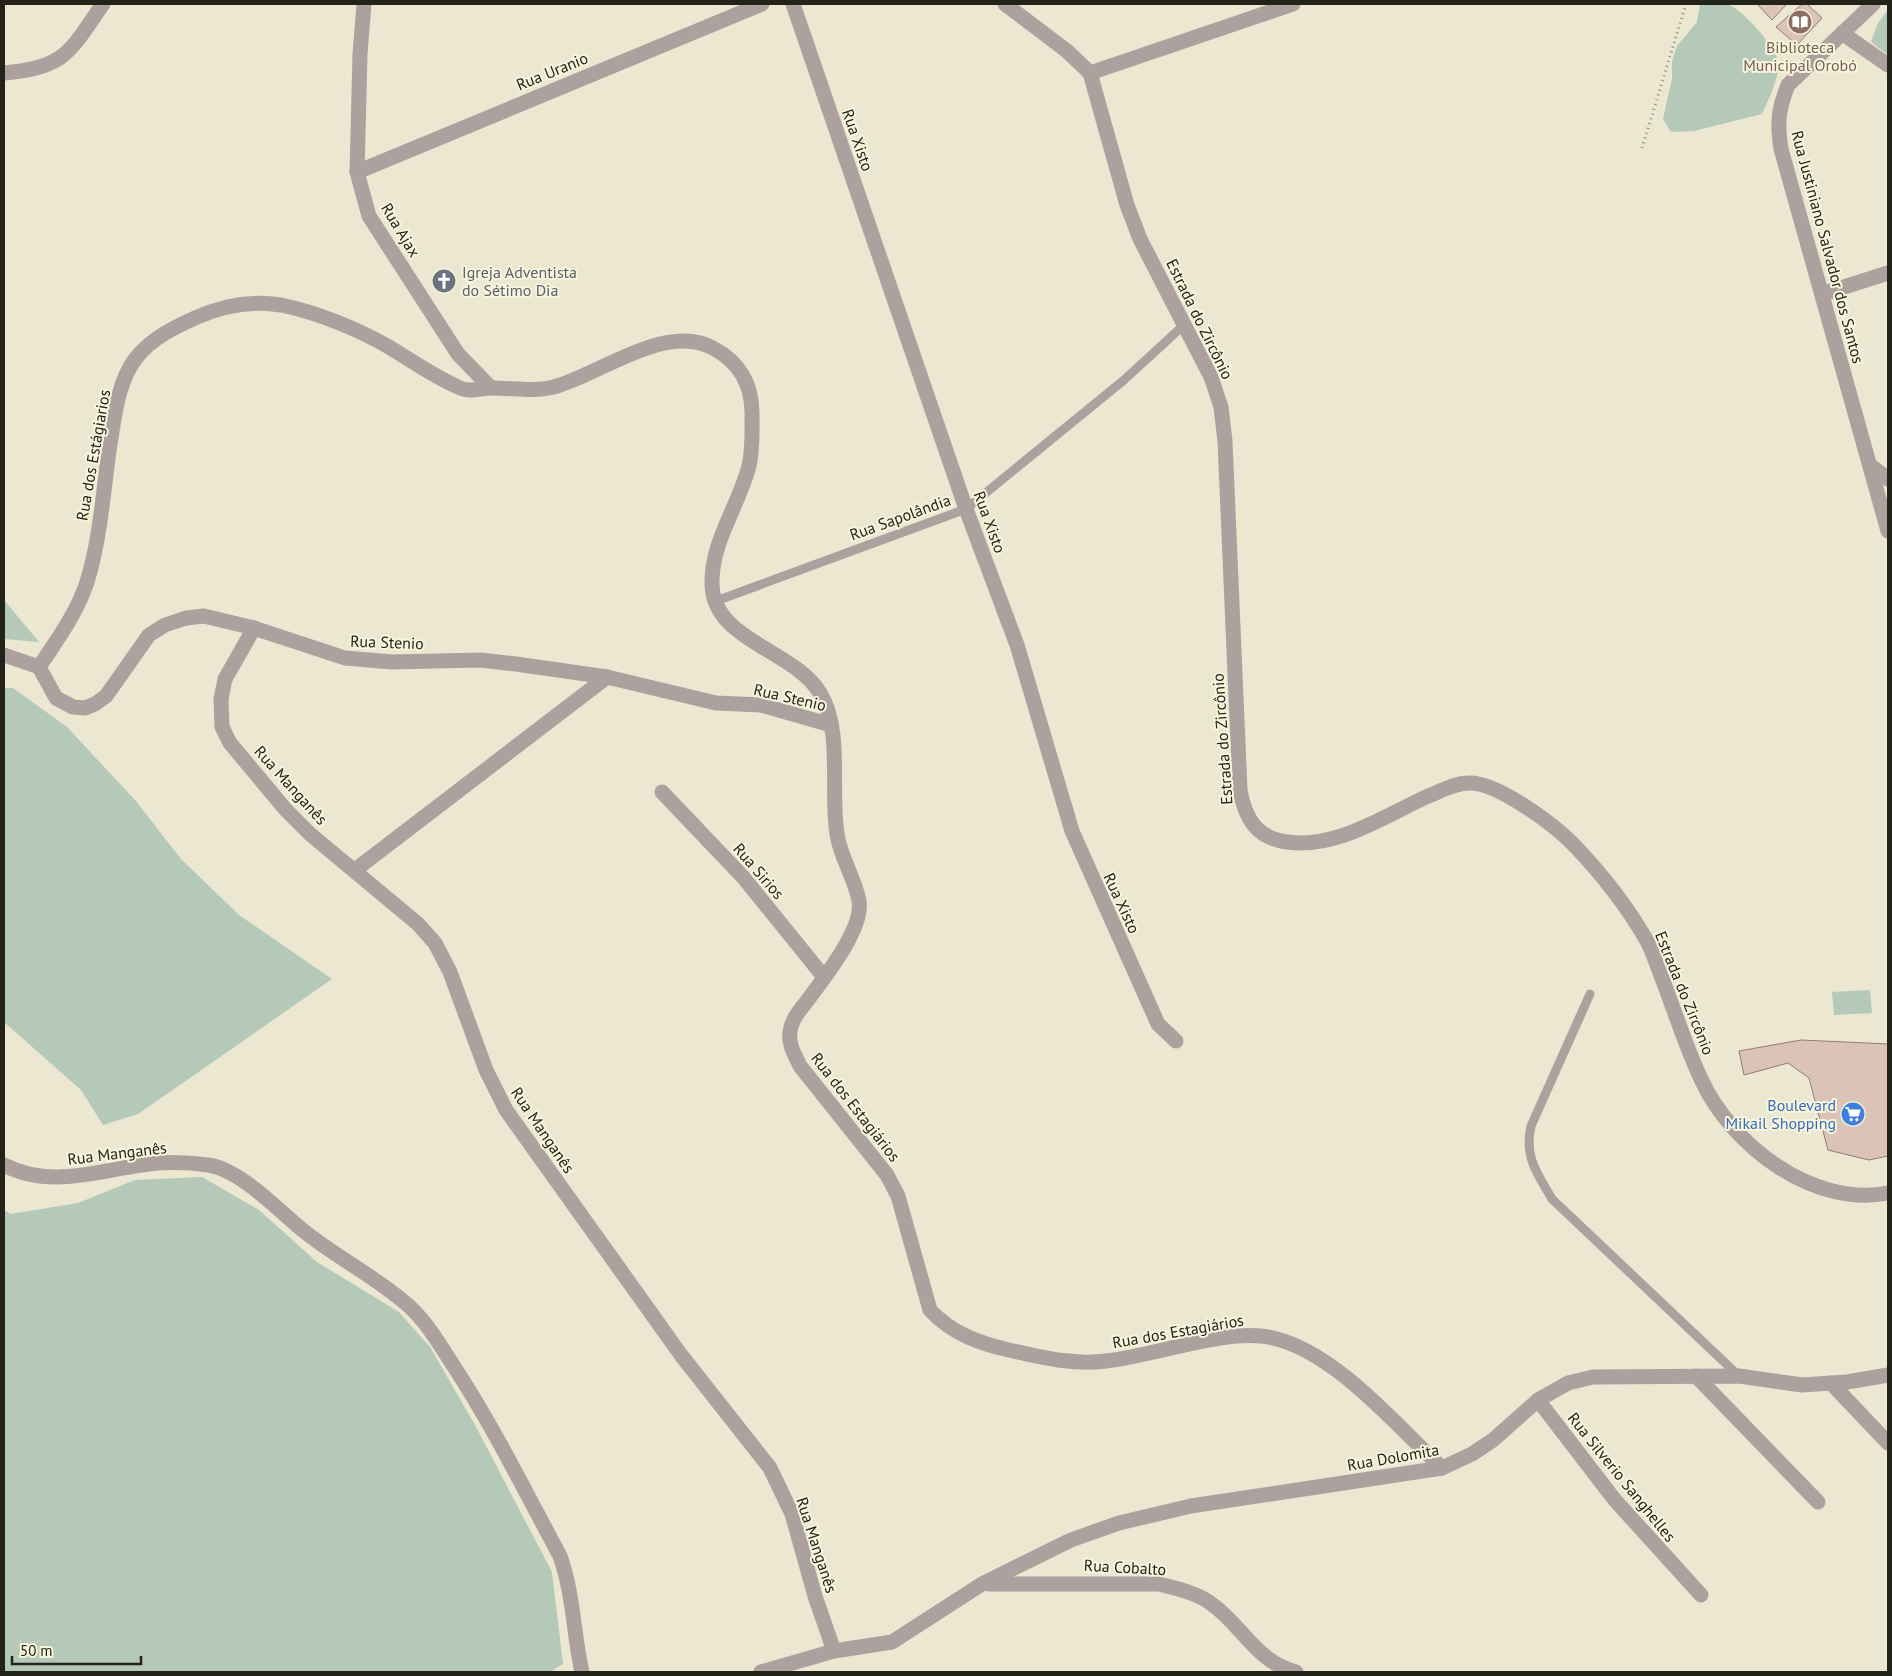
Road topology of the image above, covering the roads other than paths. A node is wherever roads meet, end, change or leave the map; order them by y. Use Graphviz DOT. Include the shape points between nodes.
graph roads {
  1 [pos="103,4"];
  2 [pos="364,4"];
  3 [pos="762,4"];
  4 [pos="793,4"];
  5 [pos="1005,4"];
  6 [pos="1293,4"];
  7 [pos="1873,4"];
  8 [pos="1842,33"];
  9 [pos="1888,65"];
  10 [pos="1090,73"];
  11 [pos="4,74"];
  12 [pos="356,172"];
  13 [pos="1888,273"];
  14 [pos="1822,294"];
  15 [pos="1185,324"];
  16 [pos="491,388"];
  17 [pos="1871,466"];
  18 [pos="1888,480"];
  19 [pos="966,509"];
  20 [pos="1888,531"];
  21 [pos="716,601"];
  22 [pos="254,628"];
  23 [pos="4,655"];
  24 [pos="39,667"];
  25 [pos="607,677"];
  26 [pos="831,725"];
  27 [pos="662,792"];
  28 [pos="355,870"];
  29 [pos="824,978"];
  30 [pos="1590,994"];
  31 [pos="1176,1040"];
  32 [pos="4,1165"];
  33 [pos="1888,1193"];
  34 [pos="1888,1375"];
  35 [pos="1696,1376"];
  36 [pos="1739,1376"];
  37 [pos="1831,1383"];
  38 [pos="1538,1400"];
  39 [pos="1888,1444"];
  40 [pos="1442,1468"];
  41 [pos="1818,1502"];
  42 [pos="982,1584"];
  43 [pos="1701,1595"];
  44 [pos="834,1651"];
  45 [pos="582,1672"];
  46 [pos="761,1672"];
  47 [pos="1296,1672"];
  1 -- 11 [label="street" via="71,49 52,64"];
  2 -- 12 [label="street, Rua Ajax"];
  3 -- 12 [label="street, Rua Uranio"];
  4 -- 19 [label="street, Rua Xisto"];
  5 -- 10 [label="street" via="1067,51"];
  6 -- 10 [label="street"];
  7 -- 8 [label="street, Rua Justiniano Salvador dos Santos"];
  8 -- 9 [label="street"];
  8 -- 14 [label="street, Rua Justiniano Salvador dos Santos" via="1788,85 1780,102 1777,123 1781,150"];
  10 -- 15 [label="street, Estrada do Zircônio" via="1127,205 1140,239"];
  12 -- 16 [label="street, Rua Ajax" via="369,216 458,354"];
  13 -- 14 [label="street"];
  14 -- 17 [label="street, Rua Justiniano Salvador dos Santos"];
  15 -- 19 [label="lane, Rua Sapolândia" via="1124,380"];
  15 -- 33 [label="street, Estrada do Zircônio" via="1221,407 1226,451 1240,790 1244,811 1256,829 1276,840 1305,845 1338,838 1445,789 1469,783 1496,791 1528,807 1572,843 1620,900 1647,942 1701,1081 1723,1117 1783,1171 1808,1184 1852,1196"];
  16 -- 21 [label="street, Rua dos Estagiários" via="548,389 577,380 653,346 680,340 698,342 714,349 739,368 752,397 750,464 715,555 712,587"];
  16 -- 24 [label="street, Rua dos Estágiarios" via="465,391 347,326 282,305 232,305 172,328 148,345 133,362 123,385 86,585 73,615"];
  17 -- 18 [label="street"];
  17 -- 20 [label="street, Rua Justiniano Salvador dos Santos"];
  19 -- 21 [label="lane, Rua Sapolândia"];
  19 -- 31 [label="street, Rua Xisto" via="1017,645 1080,855 1158,1024"];
  21 -- 26 [label="street, Rua dos Estagiários" via="725,621 810,680 822,696"];
  22 -- 24 [label="street, Rua Stenio" via="204,616 165,625 149,635 106,696 85,708 73,707 56,698"];
  22 -- 25 [label="street, Rua Stenio" via="345,658 392,662 480,660"];
  22 -- 28 [label="street, Rua Manganês" via="225,680 221,698 222,727 230,743 286,810"];
  23 -- 24 [label="street"];
  25 -- 26 [label="street, Rua Stenio" via="716,703 761,705"];
  25 -- 28 [label="street"];
  26 -- 29 [label="street, Rua dos Estagiários" via="837,836 859,901 860,915"];
  27 -- 29 [label="street, Rua Sirios" via="743,877"];
  28 -- 44 [label="street, Rua Manganês" via="418,924 435,943 450,972 486,1070 506,1110 681,1355 770,1468 792,1514"];
  29 -- 40 [label="street, Rua dos Estagiários" via="795,1018 790,1032 791,1047 800,1066 887,1175 898,1196 930,1310 943,1324 996,1348 1067,1363 1106,1361 1231,1336 1253,1334 1274,1338 1302,1347 1345,1376"];
  30 -- 36 [label="lane" via="1531,1126 1528,1140 1532,1164 1552,1199"];
  32 -- 45 [label="street, Rua Manganês" via="17,1172 43,1178 73,1177 160,1163 209,1165 224,1170 242,1180 319,1244 411,1308 431,1331 478,1404 560,1556 574,1607"];
  34 -- 37 [label="street, Rua Dolomita"];
  35 -- 36 [label="street, Rua Dolomita"];
  35 -- 38 [label="street, Rua Dolomita" via="1594,1377 1568,1383"];
  35 -- 41 [label="street"];
  36 -- 37 [label="street, Rua Dolomita" via="1802,1385"];
  37 -- 39 [label="street"];
  38 -- 40 [label="street, Rua Dolomita" via="1493,1440"];
  38 -- 43 [label="street, Rua Silverio Sanghelles" via="1614,1499"];
  40 -- 42 [label="street, Rua Dolomita" via="1191,1506 1119,1523 1071,1540"];
  42 -- 44 [label="street" via="892,1642"];
  42 -- 47 [label="street, Rua Cobalto" via="1159,1584 1186,1591 1213,1605 1265,1658"];
  44 -- 46 [label="street"];
}
